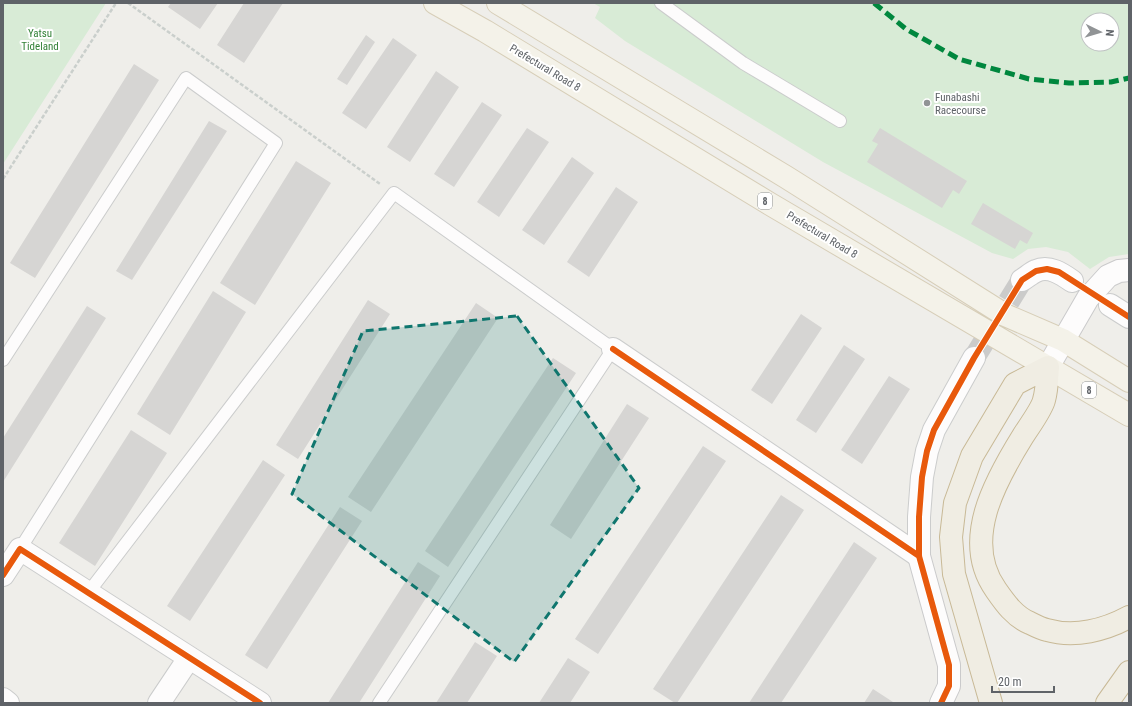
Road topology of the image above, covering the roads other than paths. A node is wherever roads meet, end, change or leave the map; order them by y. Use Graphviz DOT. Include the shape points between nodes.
graph roads {
  1 [pos="435,3"];
  2 [pos="498,3"];
  3 [pos="661,3"];
  4 [pos="840,121"];
  5 [pos="1129,270"];
  6 [pos="1022,280"];
  7 [pos="1072,281"];
  8 [pos="1110,305"];
  9 [pos="1129,317"];
  10 [pos="1063,340"];
  11 [pos="613,349"];
  12 [pos="974,358"];
  13 [pos="3,360"];
  14 [pos="1048,367"];
  15 [pos="1129,381"];
  16 [pos="1129,415"];
  17 [pos="20,549"];
  18 [pos="919,556"];
  19 [pos="3,575"];
  20 [pos="88,593"];
  21 [pos="1129,617"];
  22 [pos="189,658"];
  23 [pos="1129,672"];
  24 [pos="3,699"];
  25 [pos="8,703"];
  26 [pos="159,703"];
  27 [pos="260,703"];
  28 [pos="380,703"];
  29 [pos="941,703"];
  30 [pos="992,703"];
  31 [pos="1107,703"];
  1 -- 14 [label="main road, Prefectural Road 8 / 8"];
  2 -- 10 [label="main road" via="786,177 1005,314"];
  3 -- 4 [label="lane" via="743,63"];
  5 -- 10 [label="street" via="1108,276 1088,298"];
  6 -- 7 [label="street" via="1036,271 1047,269 1059,272"];
  8 -- 9 [label="street"];
  10 -- 14 [label="street"];
  10 -- 15 [label="main road"];
  11 -- 18 [label="street"];
  11 -- 20 [label="lane" via="394,193"];
  11 -- 28 [label="lane"];
  12 -- 18 [label="street" via="934,430 927,451 922,477"];
  13 -- 17 [label="lane" via="186,78 276,143"];
  14 -- 16 [label="main road, Prefectural Road 8 / 8"];
  14 -- 21 [label="highway" via="1044,401 1014,449 990,497 983,520 981,541 984,565 993,586 1007,606 1026,621 1048,630 1092,632 1115,625"];
  14 -- 30 [label="highway" via="1015,384 972,456 955,503 951,537 954,574"];
  17 -- 19 [label="street"];
  17 -- 20 [label="street"];
  18 -- 29 [label="street" via="949,665 949,686"];
  20 -- 22 [label="street"];
  22 -- 26 [label="street"];
  22 -- 27 [label="street"];
  23 -- 31 [label="highway"];
  24 -- 25 [label="street"];
}
